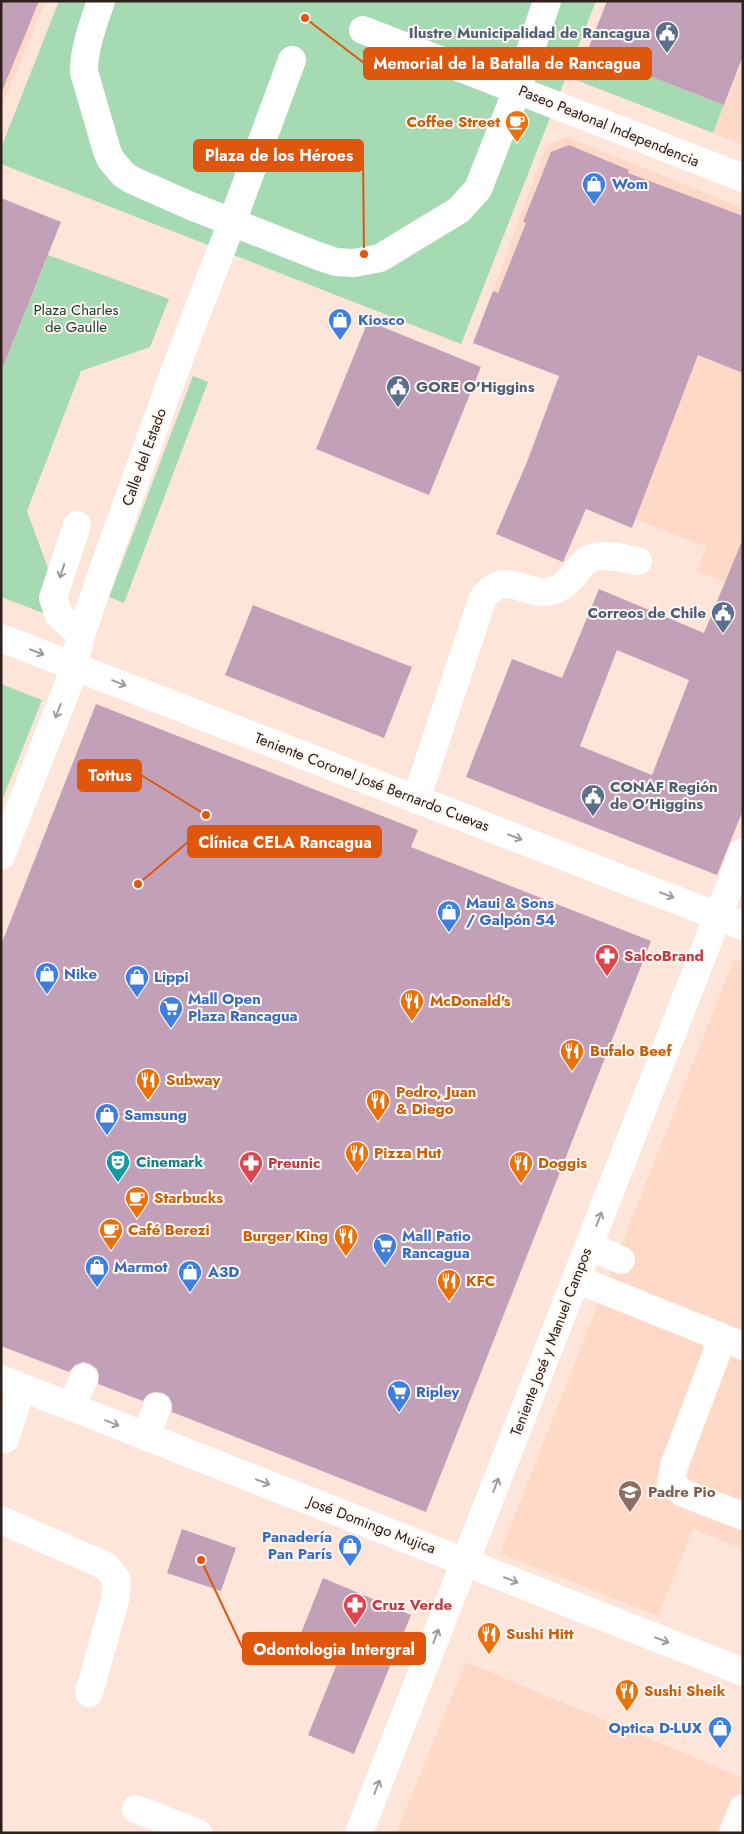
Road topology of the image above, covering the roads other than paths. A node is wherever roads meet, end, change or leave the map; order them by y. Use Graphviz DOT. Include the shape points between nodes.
graph roads {
  1 [pos="101,1"];
  2 [pos="547,1"];
  3 [pos="363,30"];
  4 [pos="292,60"];
  5 [pos="517,90"];
  6 [pos="743,178"];
  7 [pos="232,222"];
  8 [pos="77,525"];
  9 [pos="638,561"];
  10 [pos="81,635"];
  11 [pos="1,638"];
  12 [pos="74,665"];
  13 [pos="416,800"];
  14 [pos="743,852"];
  15 [pos="1,856"];
  16 [pos="731,920"];
  17 [pos="589,1246"];
  18 [pos="621,1260"];
  19 [pos="576,1279"];
  20 [pos="732,1343"];
  21 [pos="84,1378"];
  22 [pos="12,1383"];
  23 [pos="71,1407"];
  24 [pos="158,1407"];
  25 [pos="146,1436"];
  26 [pos="5,1439"];
  27 [pos="743,1516"];
  28 [pos="1,1520"];
  29 [pos="465,1562"];
  30 [pos="743,1672"];
  31 [pos="89,1693"];
  32 [pos="743,1808"];
  33 [pos="136,1809"];
  34 [pos="198,1833"];
  35 [pos="359,1833"];
  36 [pos="733,1833"];
  1 -- 7 [label="street" via="88,40 84,72 111,160 132,180"];
  2 -- 5 [label="street"];
  3 -- 5 [label="street, Paseo Peatonal Independencia"];
  4 -- 7 [label="street, Calle del Estado"];
  5 -- 6 [label="street, Paseo Peatonal Independencia"];
  5 -- 7 [label="street" via="484,177 469,201 448,218 380,258 354,263 336,262"];
  7 -- 10 [label="street, Calle del Estado" via="140,466"];
  8 -- 10 [label="street, one-way" via="54,598 59,614"];
  9 -- 13 [label="street" via="603,556 588,559 564,585 545,592 500,584 489,589 482,600"];
  10 -- 12 [label="street, Calle del Estado"];
  11 -- 12 [label="street, Teniente Coronel José Bernardo Cuevas, one-way"];
  12 -- 13 [label="street, Teniente Coronel José Bernardo Cuevas, one-way"];
  12 -- 15 [label="street, Calle del Estado, one-way"];
  13 -- 16 [label="street, Teniente Coronel José Bernardo Cuevas, one-way"];
  14 -- 16 [label="street, Teniente José y Manuel Campos"];
  17 -- 16 [label="street, Teniente José y Manuel Campos, one-way"];
  17 -- 18 [label="street"];
  17 -- 19 [label="street, Teniente José y Manuel Campos"];
  19 -- 20 [label="street"];
  29 -- 19 [label="street, Teniente José y Manuel Campos, one-way"];
  20 -- 27 [label="street" via="674,1466 671,1484 683,1493"];
  21 -- 23 [label="street"];
  22 -- 23 [label="street, José Domingo Mujica"];
  22 -- 26 [label="street"];
  23 -- 25 [label="street, José Domingo Mujica, one-way"];
  24 -- 25 [label="street"];
  25 -- 29 [label="street, José Domingo Mujica, one-way"];
  28 -- 31 [label="street" via="106,1566 116,1580 115,1600"];
  29 -- 30 [label="street, José Domingo Mujica, one-way"];
  35 -- 29 [label="street, Teniente José y Manuel Campos, one-way"];
  32 -- 36 [label="street"];
  33 -- 34 [label="street"];
}
